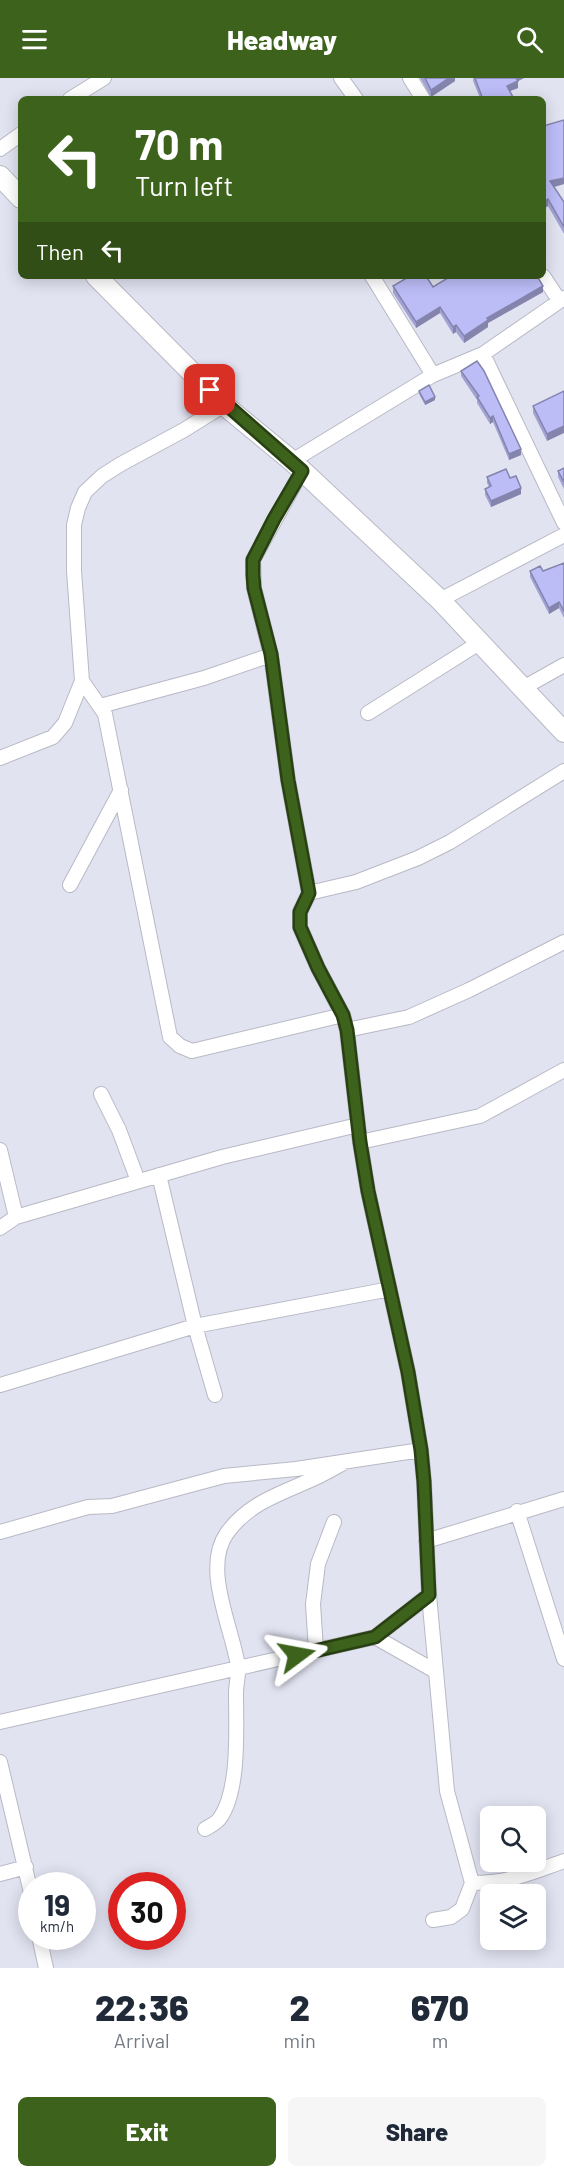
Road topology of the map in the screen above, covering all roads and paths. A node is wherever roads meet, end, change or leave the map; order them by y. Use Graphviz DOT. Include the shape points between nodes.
graph roads {
  1 [pos="104,78"];
  2 [pos="341,78"];
  3 [pos="410,78"];
  4 [pos="74,96"];
  5 [pos="354,96"];
  6 [pos="421,96"];
  7 [pos="18,136"];
  8 [pos="0,149"];
  9 [pos="0,176"];
  10 [pos="18,195"];
  11 [pos="99,279"];
  12 [pos="374,279"];
  13 [pos="545,279"];
  14 [pos="562,299"];
  15 [pos="483,354"];
  16 [pos="433,375"];
  17 [pos="225,405"];
  18 [pos="297,466"];
  19 [pos="564,523"];
  20 [pos="564,535"];
  21 [pos="440,600"];
  22 [pos="478,643"];
  23 [pos="271,654"];
  24 [pos="564,665"];
  25 [pos="82,681"];
  26 [pos="523,688"];
  27 [pos="100,706"];
  28 [pos="368,713"];
  29 [pos="564,732"];
  30 [pos="0,758"];
  31 [pos="564,771"];
  32 [pos="121,790"];
  33 [pos="70,885"];
  34 [pos="309,893"];
  35 [pos="564,942"];
  36 [pos="343,1015"];
  37 [pos="347,1030"];
  38 [pos="564,1070"];
  39 [pos="101,1094"];
  40 [pos="358,1125"];
  41 [pos="360,1142"];
  42 [pos="0,1150"];
  43 [pos="159,1175"];
  44 [pos="138,1181"];
  45 [pos="16,1217"];
  46 [pos="0,1228"];
  47 [pos="390,1289"];
  48 [pos="195,1326"];
  49 [pos="0,1385"];
  50 [pos="215,1395"];
  51 [pos="421,1450"];
  52 [pos="347,1461"];
  53 [pos="564,1499"];
  54 [pos="517,1511"];
  55 [pos="334,1522"];
  56 [pos="0,1532"];
  57 [pos="426,1541"];
  58 [pos="429,1595"];
  59 [pos="375,1637"];
  60 [pos="316,1650"];
  61 [pos="564,1659"];
  62 [pos="238,1668"];
  63 [pos="435,1671"];
  64 [pos="0,1720"];
  65 [pos="0,1761"];
  66 [pos="206,1829"];
  67 [pos="564,1861"];
  68 [pos="26,1867"];
  69 [pos="27,1872"];
  70 [pos="0,1874"];
  71 [pos="472,1883"];
  72 [pos="433,1920"];
  73 [pos="42,1950"];
  74 [pos="46,1968"];
  1 -- 4 [label="street"];
  2 -- 5 [label="street"];
  3 -- 6 [label="street"];
  7 -- 8 [label="street"];
  9 -- 10 [label="street"];
  11 -- 17 [label="street"];
  12 -- 16 [label="street"];
  13 -- 14 [label="street"];
  14 -- 15 [label="street"];
  15 -- 16 [label="street"];
  15 -- 19 [label="street"];
  16 -- 18 [label="street"];
  17 -- 18 [label="street"];
  17 -- 25 [label="street" via="121,464 85,492 74,525"];
  18 -- 21 [label="street"];
  18 -- 23 [label="street" via="253,560 254,588"];
  20 -- 21 [label="street"];
  21 -- 22 [label="street"];
  22 -- 26 [label="street"];
  22 -- 28 [label="street"];
  23 -- 27 [label="street" via="204,678"];
  23 -- 34 [label="street"];
  24 -- 26 [label="street"];
  25 -- 27 [label="street"];
  25 -- 30 [label="street" via="65,723 53,737"];
  26 -- 29 [label="street"];
  27 -- 32 [label="street"];
  31 -- 34 [label="street" via="418,858 356,882"];
  32 -- 33 [label="street"];
  32 -- 36 [label="street" via="170,1037 192,1051"];
  34 -- 36 [label="street" via="300,912 300,927"];
  35 -- 37 [label="street" via="409,1017"];
  36 -- 37 [label="street"];
  37 -- 40 [label="street"];
  38 -- 41 [label="street" via="480,1116"];
  39 -- 44 [label="street"];
  40 -- 41 [label="street"];
  40 -- 43 [label="street"];
  41 -- 47 [label="street"];
  42 -- 45 [label="street"];
  43 -- 44 [label="street"];
  43 -- 48 [label="street"];
  44 -- 45 [label="street"];
  45 -- 46 [label="street"];
  47 -- 48 [label="street"];
  47 -- 51 [label="street"];
  48 -- 49 [label="street"];
  48 -- 50 [label="street"];
  51 -- 52 [label="street"];
  51 -- 57 [label="street"];
  52 -- 56 [label="street" via="224,1476"];
  52 -- 62 [label="street" via="254,1507 227,1532 220,1545 216,1576"];
  53 -- 54 [label="street"];
  54 -- 57 [label="street"];
  54 -- 61 [label="street"];
  55 -- 60 [label="street" via="318,1564 313,1604"];
  57 -- 58 [label="street"];
  58 -- 59 [label="street"];
  58 -- 63 [label="street"];
  59 -- 60 [label="street"];
  59 -- 63 [label="street"];
  60 -- 62 [label="street"];
  62 -- 64 [label="street"];
  62 -- 66 [label="street" via="237,1748 228,1801 219,1820"];
  63 -- 71 [label="street" via="447,1791"];
  65 -- 68 [label="street"];
  67 -- 71 [label="street" via="517,1879"];
  68 -- 69 [label="street"];
  68 -- 70 [label="street"];
  71 -- 72 [label="street" via="462,1909 451,1917"];
  73 -- 74 [label="street"];
}
